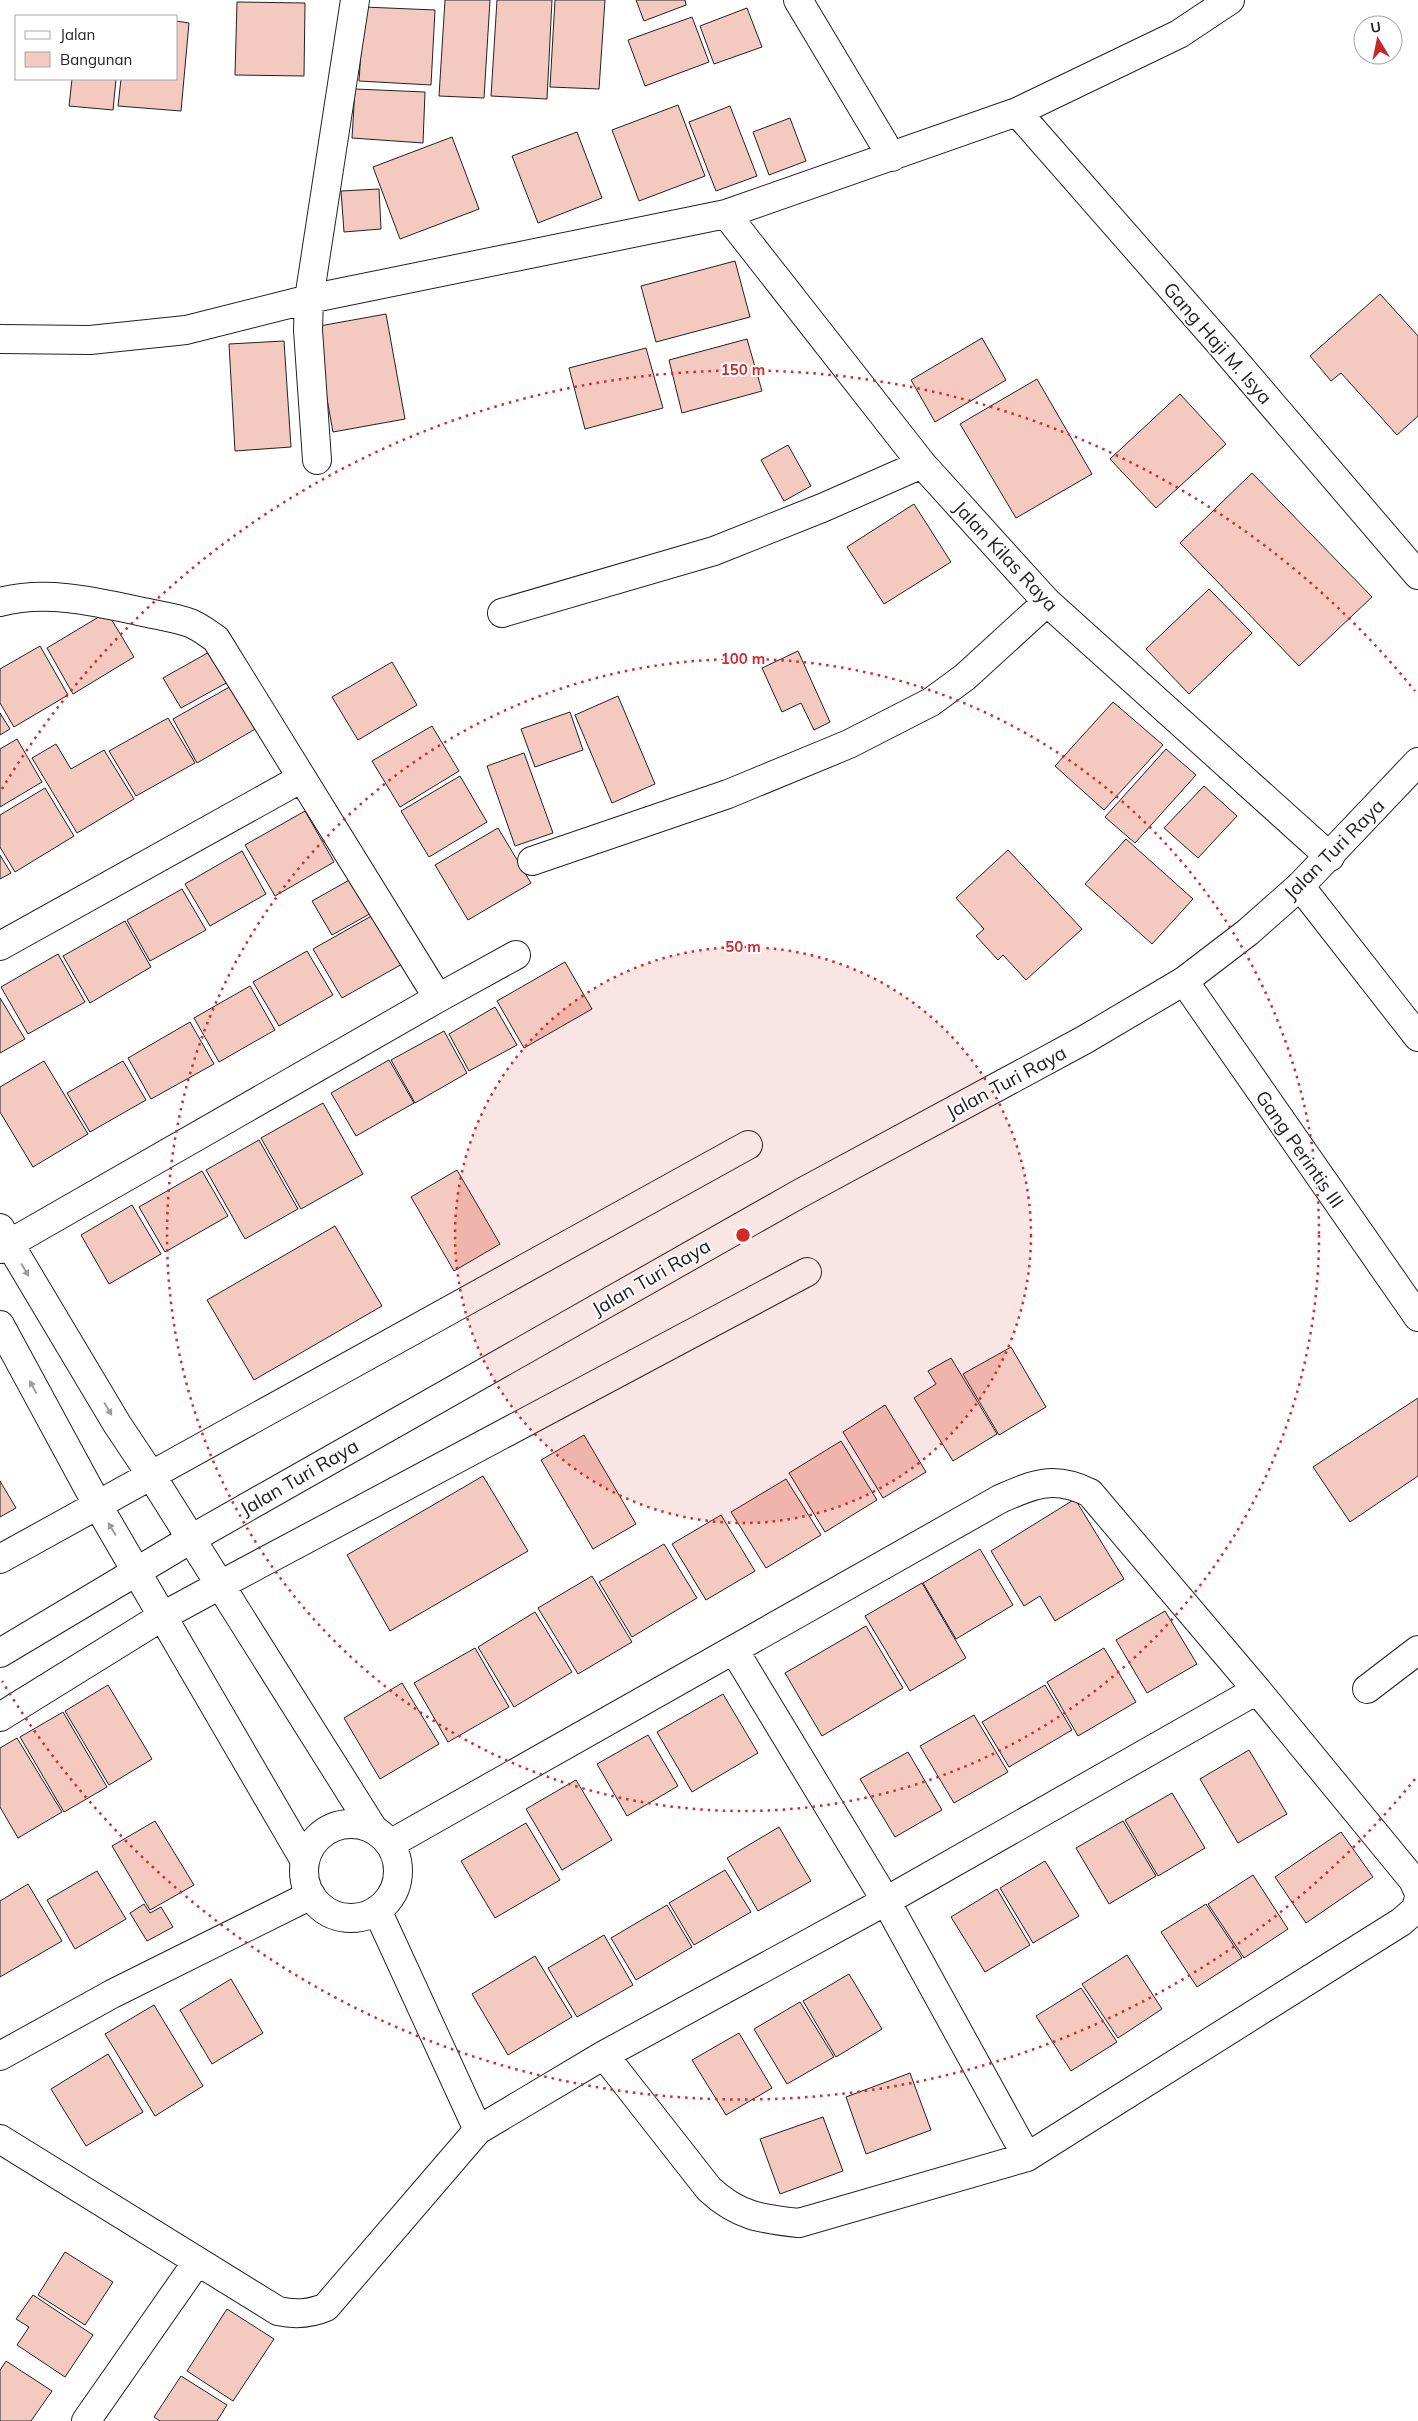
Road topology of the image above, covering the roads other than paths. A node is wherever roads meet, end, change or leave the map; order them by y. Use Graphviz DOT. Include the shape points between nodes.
graph roads {
  1 [pos="356,0"];
  2 [pos="798,0"];
  3 [pos="1230,0"];
  4 [pos="1017,112"];
  5 [pos="892,157"];
  6 [pos="726,214"];
  7 [pos="309,299"];
  8 [pos="0,339"];
  9 [pos="317,460"];
  10 [pos="922,464"];
  11 [pos="1418,575"];
  12 [pos="0,602"];
  13 [pos="1047,602"];
  14 [pos="502,613"];
  15 [pos="1418,762"];
  16 [pos="302,778"];
  17 [pos="1330,856"];
  18 [pos="532,860"];
  19 [pos="1300,886"];
  20 [pos="0,946"];
  21 [pos="516,955"];
  22 [pos="1184,981"];
  23 [pos="438,998"];
  24 [pos="1418,1037"];
  25 [pos="748,1145"];
  26 [pos="3,1240"];
  27 [pos="807,1272"];
  28 [pos="1418,1317"];
  29 [pos="0,1325"];
  30 [pos="151,1475"];
  31 [pos="97,1504"];
  32 [pos="191,1539"];
  33 [pos="0,1559"];
  34 [pos="137,1571"];
  35 [pos="220,1585"];
  36 [pos="163,1616"];
  37 [pos="734,1650"];
  38 [pos="1418,1650"];
  39 [pos="0,1652"];
  40 [pos="1367,1689"];
  41 [pos="1257,1690"];
  42 [pos="0,1716"];
  43 [pos="382,1837"];
  44 [pos="305,1860"];
  45 [pos="1418,1892"];
  46 [pos="310,1895"];
  47 [pos="886,1901"];
  48 [pos="1418,1901"];
  49 [pos="377,1910"];
  50 [pos="604,2055"];
  51 [pos="0,2056"];
  52 [pos="478,2130"];
  53 [pos="0,2139"];
  54 [pos="1027,2157"];
  55 [pos="197,2262"];
  56 [pos="86,2421"];
  1 -- 7 [label="street"];
  2 -- 5 [label="street"];
  3 -- 4 [label="street" via="1179,34"];
  4 -- 5 [label="street"];
  4 -- 11 [label="street, Gang Haji M. Isya"];
  5 -- 6 [label="street"];
  6 -- 7 [label="street"];
  6 -- 10 [label="street, Jalan Kilas Raya"];
  7 -- 8 [label="street" via="186,330 90,340"];
  7 -- 9 [label="street" via="308,330"];
  10 -- 13 [label="street, Jalan Kilas Raya"];
  10 -- 14 [label="street" via="714,551"];
  12 -- 16 [label="street" via="18,597 64,598 188,622 202,629 216,639 230,659"];
  13 -- 17 [label="street, Jalan Kilas Raya" via="1178,723"];
  13 -- 18 [label="street" via="1014,634 931,702 849,744 728,794"];
  15 -- 17 [label="street, Jalan Turi Raya"];
  16 -- 20 [label="street"];
  16 -- 23 [label="street"];
  17 -- 19 [label="street, Jalan Turi Raya"];
  19 -- 22 [label="street, Jalan Turi Raya" via="1248,932"];
  19 -- 24 [label="street"];
  21 -- 23 [label="street"];
  22 -- 28 [label="street, Gang Perintis III"];
  22 -- 32 [label="street, Jalan Turi Raya" via="1084,1040 799,1194"];
  23 -- 26 [label="street"];
  25 -- 30 [label="street"];
  26 -- 30 [label="street, one-way"];
  27 -- 35 [label="street"];
  31 -- 29 [label="street, one-way"];
  30 -- 31 [label="street"];
  30 -- 32 [label="street"];
  31 -- 33 [label="street"];
  34 -- 31 [label="street, one-way"];
  32 -- 34 [label="street, Jalan Turi Raya"];
  32 -- 35 [label="street"];
  34 -- 36 [label="street"];
  34 -- 39 [label="street, Jalan Turi Raya"];
  35 -- 36 [label="street"];
  35 -- 43 [label="street"];
  36 -- 42 [label="street"];
  36 -- 44 [label="street"];
  37 -- 41 [label="street" via="1000,1498 1032,1485 1056,1482 1074,1485 1090,1493"];
  37 -- 43 [label="street"];
  37 -- 47 [label="street"];
  38 -- 40 [label="street"];
  41 -- 45 [label="street" via="1413,1880"];
  41 -- 47 [label="street"];
  43 -- 44 [label="street" via="358,1824 340,1824 311,1844"];
  43 -- 49 [label="street" via="396,1854 398,1867 394,1892"];
  44 -- 46 [label="street" via="304,1879"];
  46 -- 49 [label="street" via="333,1914 363,1916"];
  46 -- 51 [label="street" via="112,1994"];
  47 -- 50 [label="street"];
  47 -- 54 [label="street"];
  48 -- 54 [label="street" via="1416,1909 1401,1922"];
  49 -- 52 [label="street"];
  50 -- 52 [label="street"];
  50 -- 54 [label="street" via="709,2189 740,2212 764,2220 799,2223"];
  52 -- 55 [label="street" via="326,2307 300,2314 278,2311"];
  53 -- 55 [label="street"];
  55 -- 56 [label="street"];
}
